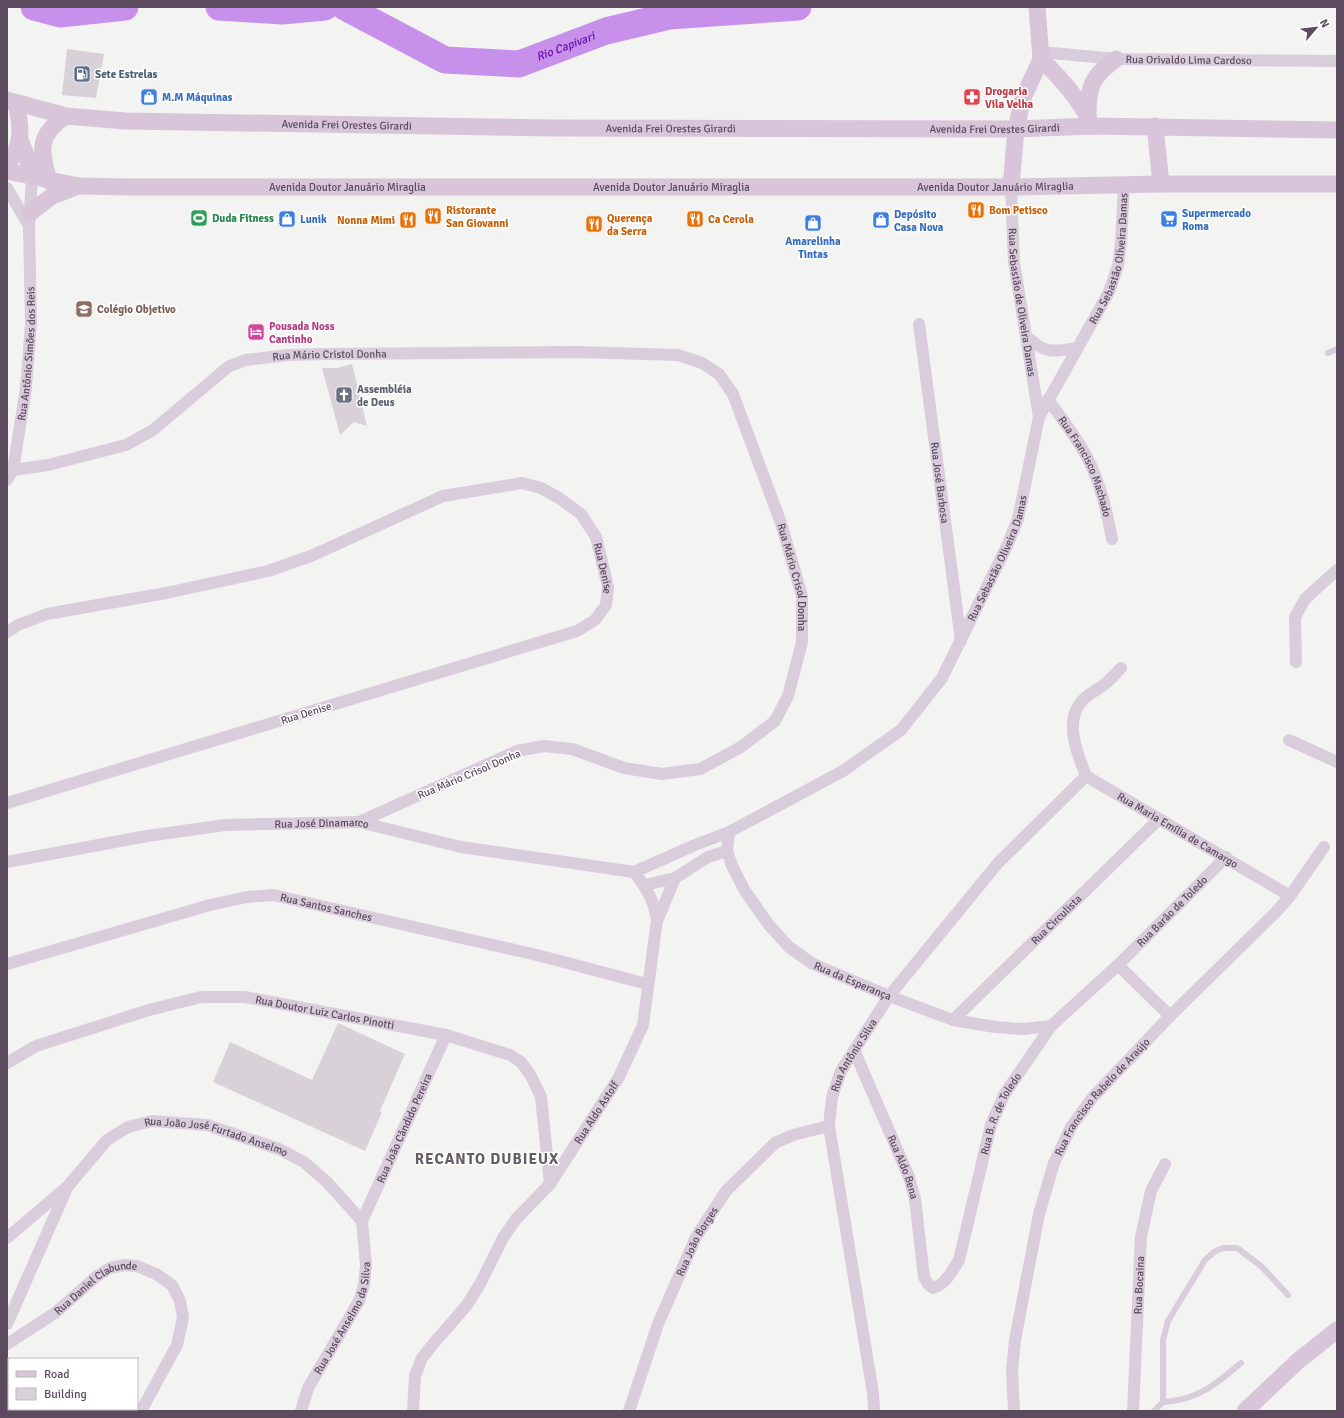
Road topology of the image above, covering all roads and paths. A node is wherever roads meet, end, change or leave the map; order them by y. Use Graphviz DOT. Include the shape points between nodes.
graph roads {
  1 [pos="1037,7"];
  2 [pos="1041,56"];
  3 [pos="1116,59"];
  4 [pos="1337,61"];
  5 [pos="11,102"];
  6 [pos="66,116"];
  7 [pos="1090,120"];
  8 [pos="1155,126"];
  9 [pos="1016,129"];
  10 [pos="1337,130"];
  11 [pos="20,140"];
  12 [pos="7,164"];
  13 [pos="7,171"];
  14 [pos="32,177"];
  15 [pos="49,181"];
  16 [pos="1161,184"];
  17 [pos="1337,184"];
  18 [pos="78,186"];
  19 [pos="1124,186"];
  20 [pos="7,188"];
  21 [pos="1011,188"];
  22 [pos="30,219"];
  23 [pos="920,324"];
  24 [pos="1027,337"];
  25 [pos="1077,348"];
  26 [pos="1337,349"];
  27 [pos="1328,353"];
  28 [pos="678,355"];
  29 [pos="1048,399"];
  30 [pos="1039,417"];
  31 [pos="10,475"];
  32 [pos="1112,539"];
  33 [pos="1337,570"];
  34 [pos="7,632"];
  35 [pos="961,641"];
  36 [pos="1296,662"];
  37 [pos="1121,668"];
  38 [pos="1289,740"];
  39 [pos="1337,762"];
  40 [pos="1086,776"];
  41 [pos="7,803"];
  42 [pos="1159,819"];
  43 [pos="359,822"];
  44 [pos="729,832"];
  45 [pos="1324,847"];
  46 [pos="728,851"];
  47 [pos="1226,857"];
  48 [pos="7,862"];
  49 [pos="634,872"];
  50 [pos="675,878"];
  51 [pos="645,885"];
  52 [pos="1290,896"];
  53 [pos="657,920"];
  54 [pos="7,964"];
  55 [pos="1118,965"];
  56 [pos="647,984"];
  57 [pos="890,996"];
  58 [pos="1170,1016"];
  59 [pos="953,1020"];
  60 [pos="1050,1026"];
  61 [pos="446,1035"];
  62 [pos="854,1050"];
  63 [pos="7,1063"];
  64 [pos="829,1126"];
  65 [pos="1165,1164"];
  66 [pos="550,1184"];
  67 [pos="68,1186"];
  68 [pos="362,1221"];
  69 [pos="7,1238"];
  70 [pos="933,1288"];
  71 [pos="1288,1295"];
  72 [pos="7,1324"];
  73 [pos="1337,1330"];
  74 [pos="7,1344"];
  75 [pos="1241,1364"];
  76 [pos="1163,1402"];
  77 [pos="141,1411"];
  78 [pos="301,1411"];
  79 [pos="413,1411"];
  80 [pos="629,1411"];
  81 [pos="874,1411"];
  82 [pos="1014,1411"];
  83 [pos="1133,1411"];
  84 [pos="1154,1411"];
  85 [pos="1245,1411"];
  1 -- 2 [label="main road"];
  2 -- 3 [label="street, Rua Orivaldo Lima Cardoso"];
  2 -- 7 [label="main road" via="1070,90"];
  2 -- 9 [label="main road" via="1023,98"];
  3 -- 4 [label="street, Rua Orivaldo Lima Cardoso"];
  3 -- 7 [label="main road" via="1101,69 1093,79 1088,98"];
  5 -- 6 [label="main road, Avenida Frei Orestes Girardi"];
  5 -- 11 [label="main road" via="20,119"];
  6 -- 9 [label="main road, Avenida Frei Orestes Girardi" via="125,121 552,128"];
  6 -- 15 [label="main road" via="54,124 43,140 42,157"];
  7 -- 8 [label="main road, Avenida Frei Orestes Girardi"];
  7 -- 9 [label="main road, Avenida Frei Orestes Girardi"];
  8 -- 10 [label="main road, Avenida Frei Orestes Girardi"];
  8 -- 16 [label="main road"];
  9 -- 21 [label="main road"];
  11 -- 12 [label="main road" via="18,150"];
  11 -- 14 [label="main road"];
  13 -- 14 [label="main road, Avenida Doutor Januário Miraglia"];
  14 -- 15 [label="main road, Avenida Doutor Januário Miraglia"];
  14 -- 22 [label="street, Rua Antônio Simões dos Reis"];
  15 -- 18 [label="main road, Avenida Doutor Januário Miraglia"];
  16 -- 17 [label="main road, Avenida Doutor Januário Miraglia"];
  16 -- 19 [label="main road, Avenida Doutor Januário Miraglia"];
  18 -- 21 [label="main road, Avenida Doutor Januário Miraglia"];
  18 -- 22 [label="main road" via="52,196"];
  19 -- 21 [label="main road, Avenida Doutor Januário Miraglia"];
  19 -- 25 [label="street, Rua Sebastão Oliveira Damas" via="1118,266 1109,292"];
  20 -- 22 [label="street, Rua Antônio Simões dos Reis"];
  21 -- 24 [label="street, Rua Sebastão de Oliveira Damas" via="1014,262"];
  22 -- 31 [label="street, Rua Antônio Simões dos Reis" via="31,323 26,388"];
  23 -- 35 [label="street, Rua José Barbosa"];
  24 -- 25 [label="street" via="1040,349 1048,351"];
  24 -- 30 [label="street, Rua Sebastão de Oliveira Damas"];
  25 -- 29 [label="street, Rua Sebastão Oliveira Damas"];
  26 -- 27 [label="lane"];
  28 -- 31 [label="street, Rua Mário Cristol Donha" via="578,352 327,354 245,360 228,367 153,430 126,445"];
  28 -- 43 [label="street, Rua Mário Crisol Donha" via="702,363 719,374 733,394 781,523 802,596 802,642 788,696 775,721 741,747 700,769 662,774 624,768 572,749 544,746 517,751"];
  29 -- 30 [label="street, Rua Sebastão Oliveira Damas"];
  29 -- 32 [label="street, Rua Francisco Machado" via="1081,446 1094,473 1106,506"];
  30 -- 35 [label="street, Rua Sebastão Oliveira Damas" via="1018,519"];
  33 -- 36 [label="street" via="1305,599 1296,617"];
  34 -- 41 [label="street, Rua Denise" via="47,614 166,593 268,571 311,556 443,496 522,483 542,488 581,514 596,537 608,587 606,605 595,620 576,631"];
  35 -- 44 [label="street, Rua Sebastão Oliveira Damas" via="942,678 901,730 844,770"];
  37 -- 40 [label="street" via="1106,684 1085,698 1073,715 1073,734"];
  38 -- 39 [label="street"];
  40 -- 42 [label="street, Rua Maria Emília de Camargo"];
  40 -- 57 [label="street, Rua Antônio Silva" via="998,862"];
  42 -- 47 [label="street, Rua Maria Emília de Camargo"];
  42 -- 59 [label="street, Rua Circulista"];
  43 -- 48 [label="street, Rua José Dinamarco" via="225,825 147,836"];
  43 -- 49 [label="street, Rua José Dinamarco" via="462,847"];
  44 -- 46 [label="street, Rua da Esperança"];
  44 -- 49 [label="street, Rua Sebastão Oliveira Damas"];
  45 -- 52 [label="street, Rua Francisco Rabelo de Araújo"];
  46 -- 50 [label="street" via="708,857"];
  46 -- 57 [label="street, Rua da Esperança" via="732,866 746,891 769,925 789,947 813,964"];
  47 -- 52 [label="street, Rua Maria Emília de Camargo"];
  47 -- 55 [label="street, Rua Barão de Toledo"];
  49 -- 51 [label="street, Rua Aldo Astolf"];
  50 -- 51 [label="street"];
  50 -- 53 [label="street"];
  51 -- 53 [label="street, Rua Aldo Astolf" via="655,905"];
  52 -- 58 [label="street, Rua Francisco Rabelo de Araújo"];
  53 -- 56 [label="street, Rua Aldo Astolf"];
  54 -- 56 [label="street, Rua Santos Sanches" via="210,904 273,895 537,955"];
  55 -- 58 [label="street"];
  55 -- 60 [label="street, Rua B. R. de Toledo"];
  56 -- 66 [label="street, Rua Aldo Astolf" via="647,1008 643,1025 619,1077"];
  57 -- 59 [label="street, Rua da Esperança"];
  57 -- 62 [label="street, Rua Antônio Silva"];
  58 -- 82 [label="street, Rua Francisco Rabelo de Araújo" via="1093,1097 1071,1127 1054,1163 1039,1214 1015,1340 1012,1371"];
  59 -- 60 [label="street, Rua da Esperança" via="1024,1029"];
  60 -- 70 [label="street, Rua B. R. de Toledo" via="1002,1101 991,1125 959,1260 940,1286"];
  61 -- 63 [label="street, Rua Doutor Luiz Carlos Pinotti" via="245,997 200,997 149,1010 36,1046"];
  61 -- 66 [label="street, Rua Doutor Luiz Carlos Pinotti" via="510,1055 521,1062 531,1076 541,1097"];
  61 -- 68 [label="street, Rua João Cândido Pereira"];
  62 -- 64 [label="street, Rua Antônio Silva" via="841,1071 832,1097"];
  62 -- 70 [label="street, Rua Aldo Bena" via="909,1177 915,1199 924,1277"];
  64 -- 80 [label="street, Rua João Borges" via="793,1135 775,1143 726,1191 696,1238 658,1324"];
  64 -- 81 [label="street, Rua Antônio Silva"];
  65 -- 83 [label="street, Rua Bocaina" via="1151,1191 1141,1237"];
  66 -- 79 [label="street, Rua Aldo Astolf" via="516,1219 467,1305 422,1358 415,1376"];
  67 -- 68 [label="street, Rua João José Furtado Anselmo" via="107,1140 128,1127 152,1120 184,1122 208,1125 279,1149 304,1162 328,1183"];
  67 -- 69 [label="street"];
  67 -- 72 [label="street"];
  68 -- 78 [label="street, Rua José Anselmo da Silva" via="366,1265 359,1301 308,1388"];
  71 -- 76 [label="lane" via="1261,1266 1237,1248 1223,1248 1214,1252 1205,1260 1168,1321 1163,1340"];
  73 -- 85 [label="main road" via="1298,1361"];
  74 -- 77 [label="street, Rua Daniel Clabunde" via="49,1318 97,1276 110,1268 137,1266 156,1274 172,1285 180,1300 183,1317 177,1345"];
  75 -- 76 [label="lane" via="1199,1395 1179,1401"];
  76 -- 84 [label="lane"];
}
